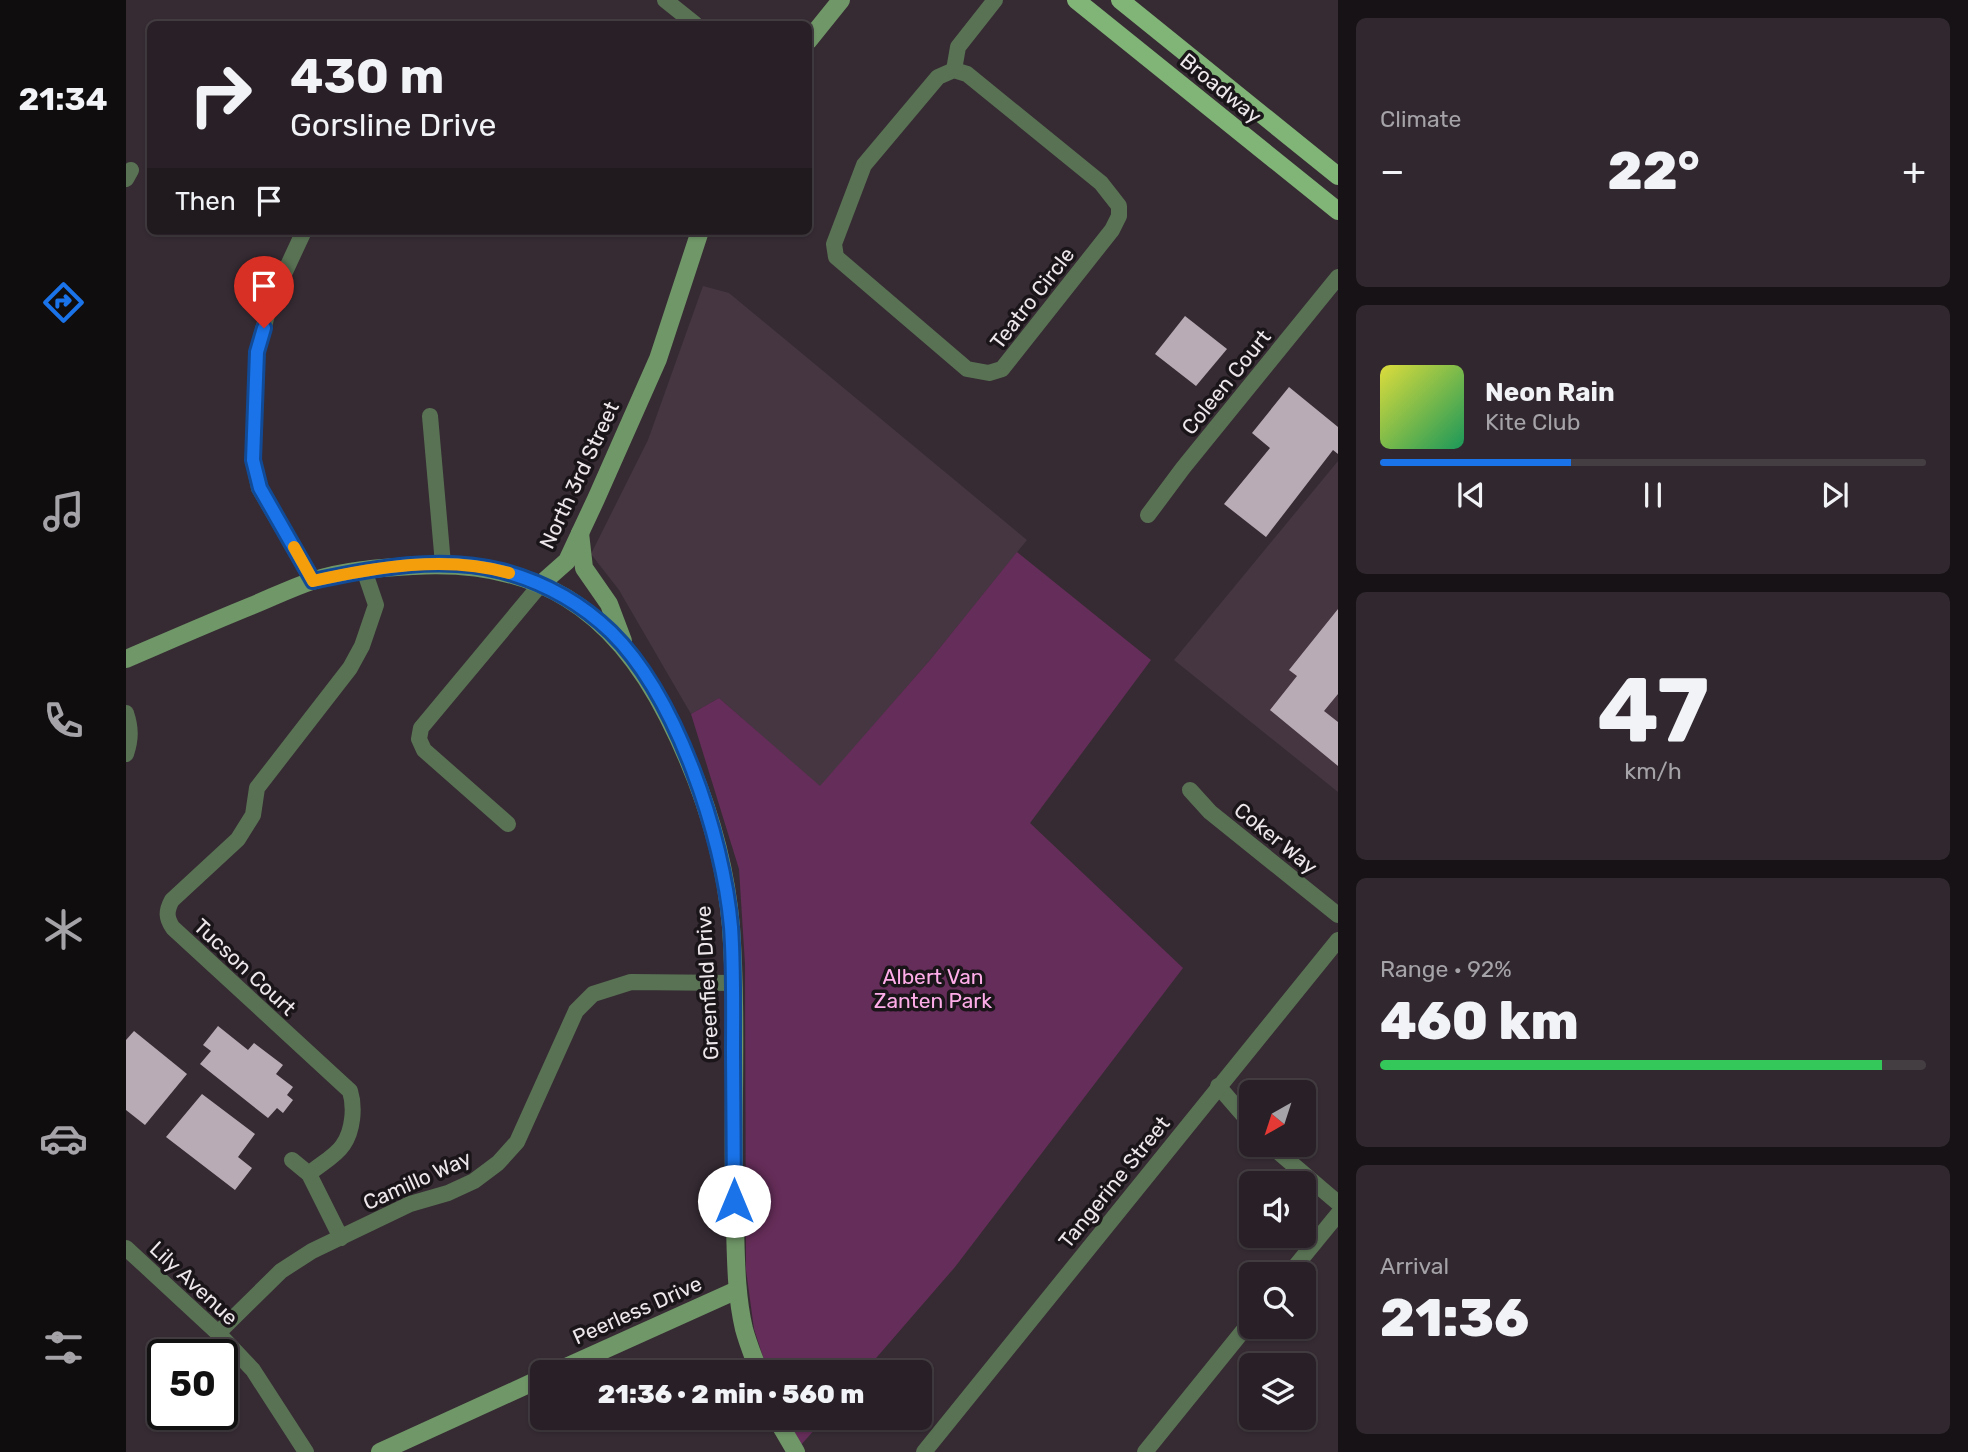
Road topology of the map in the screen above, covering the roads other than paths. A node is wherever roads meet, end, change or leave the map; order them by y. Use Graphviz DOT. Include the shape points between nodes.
graph roads {
  1 [pos="665,0"];
  2 [pos="841,0"];
  3 [pos="995,0"];
  4 [pos="1076,0"];
  5 [pos="1120,0"];
  6 [pos="691,21"];
  7 [pos="812,36"];
  8 [pos="954,70"];
  9 [pos="1338,176"];
  10 [pos="1338,211"];
  11 [pos="302,235"];
  12 [pos="699,235"];
  13 [pos="1338,278"];
  14 [pos="430,416"];
  15 [pos="1149,515"];
  16 [pos="580,533"];
  17 [pos="443,564"];
  18 [pos="363,570"];
  19 [pos="313,581"];
  20 [pos="541,584"];
  21 [pos="627,650"];
  22 [pos="126,659"];
  23 [pos="126,713"];
  24 [pos="126,754"];
  25 [pos="1190,790"];
  26 [pos="508,824"];
  27 [pos="1338,915"];
  28 [pos="1338,940"];
  29 [pos="733,983"];
  30 [pos="1218,1086"];
  31 [pos="1239,1110"];
  32 [pos="1284,1157"];
  33 [pos="292,1160"];
  34 [pos="309,1174"];
  35 [pos="1338,1203"];
  36 [pos="1338,1214"];
  37 [pos="341,1238"];
  38 [pos="126,1248"];
  39 [pos="1299,1262"];
  40 [pos="737,1290"];
  41 [pos="218,1333"];
  42 [pos="1239,1336"];
  43 [pos="582,1360"];
  44 [pos="755,1360"];
  45 [pos="530,1383"];
  46 [pos="781,1430"];
  47 [pos="789,1449"];
  48 [pos="306,1452"];
  49 [pos="380,1452"];
  50 [pos="924,1452"];
  51 [pos="1145,1452"];
  1 -- 6 [label="street"];
  2 -- 7 [label="main road"];
  3 -- 8 [label="street" via="958,47"];
  4 -- 10 [label="main road, Broadway"];
  5 -- 9 [label="main road, Broadway"];
  8 -- 8 [label="street, Teatro Circle" via="938,77 864,165 834,244 835,257 967,369 989,373 1002,369 1112,230 1119,206 1101,183 967,74"];
  11 -- 19 [label="street" via="270,304 257,352 253,460 260,488"];
  12 -- 16 [label="main road, North 3rd Street" via="658,359"];
  13 -- 15 [label="street, Coleen Court"];
  14 -- 17 [label="street"];
  16 -- 20 [label="main road, North 3rd Street" via="567,561"];
  16 -- 21 [label="main road" via="584,568 609,604"];
  17 -- 18 [label="main road, Greenfield Drive"];
  17 -- 20 [label="main road, Greenfield Drive" via="500,570"];
  18 -- 19 [label="main road, Greenfield Drive"];
  18 -- 34 [label="street, Tucson Court" via="376,605 350,668 257,788 253,815 238,839 167,909 173,928 349,1091 353,1101 343,1146"];
  19 -- 22 [label="main road, Greenfield Drive"];
  20 -- 21 [label="main road, Greenfield Drive" via="597,619"];
  20 -- 26 [label="street, North 3rd Street" via="421,728 419,739 424,750"];
  21 -- 29 [label="main road, Greenfield Drive" via="683,747 708,812 730,925"];
  23 -- 24 [label="street" via="131,740"];
  25 -- 27 [label="street, Coker Way" via="1210,812"];
  28 -- 30 [label="street, Tangerine Street"];
  29 -- 37 [label="street, Camillo Way" via="631,982 593,994 576,1011 517,1142 498,1163 474,1181 410,1204"];
  29 -- 40 [label="main road, Greenfield Drive"];
  30 -- 31 [label="street"];
  30 -- 50 [label="street, Tangerine Street"];
  32 -- 35 [label="street"];
  33 -- 34 [label="street"];
  34 -- 37 [label="street"];
  36 -- 39 [label="street"];
  37 -- 41 [label="street, Camillo Way" via="281,1271"];
  38 -- 41 [label="street, Lily Avenue"];
  40 -- 43 [label="main road, Peerless Drive"];
  40 -- 44 [label="main road, Greenfield Drive"];
  41 -- 48 [label="street, Lily Avenue" via="253,1370"];
  42 -- 51 [label="street"];
  45 -- 49 [label="main road"];
  46 -- 47 [label="main road"];
}
